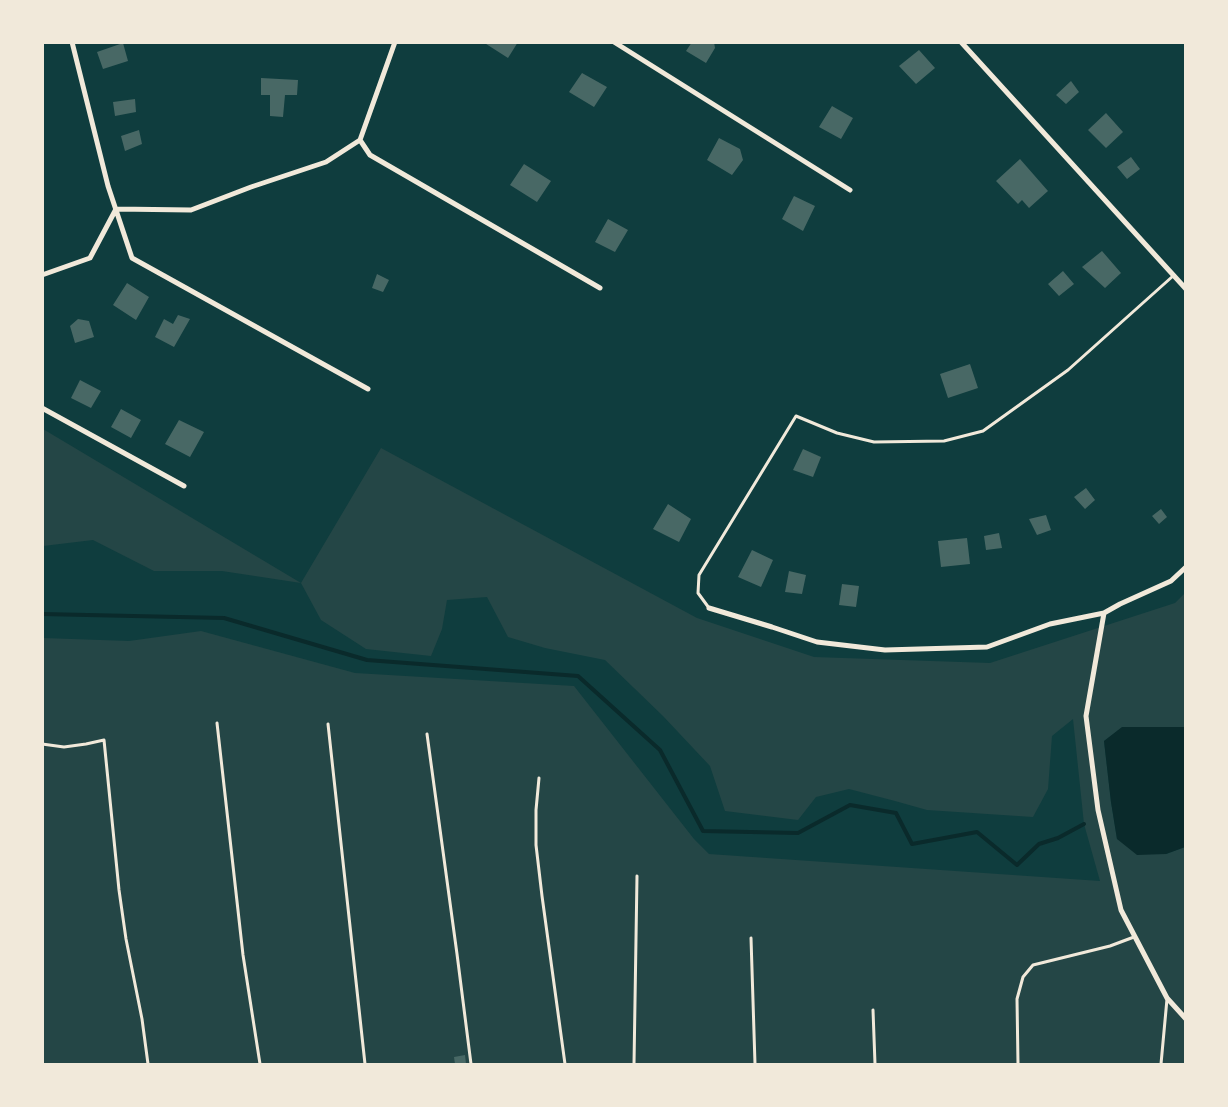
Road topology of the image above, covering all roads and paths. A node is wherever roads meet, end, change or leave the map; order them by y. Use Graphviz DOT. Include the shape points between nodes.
graph roads {
  1 [pos="72,42"];
  2 [pos="395,42"];
  3 [pos="614,42"];
  4 [pos="961,42"];
  5 [pos="360,140"];
  6 [pos="850,190"];
  7 [pos="116,209"];
  8 [pos="42,275"];
  9 [pos="1173,276"];
  10 [pos="600,288"];
  11 [pos="1186,289"];
  12 [pos="368,389"];
  13 [pos="42,408"];
  14 [pos="184,486"];
  15 [pos="1186,567"];
  16 [pos="709,608"];
  17 [pos="1104,614"];
  18 [pos="217,723"];
  19 [pos="328,724"];
  20 [pos="427,734"];
  21 [pos="42,744"];
  22 [pos="539,778"];
  23 [pos="637,876"];
  24 [pos="1135,936"];
  25 [pos="751,938"];
  26 [pos="1167,998"];
  27 [pos="873,1010"];
  28 [pos="1186,1019"];
  29 [pos="148,1064"];
  30 [pos="260,1064"];
  31 [pos="365,1064"];
  32 [pos="471,1064"];
  33 [pos="566,1064"];
  34 [pos="634,1064"];
  35 [pos="756,1064"];
  36 [pos="875,1064"];
  37 [pos="1018,1064"];
  38 [pos="1161,1064"];
  1 -- 7 [label="street"];
  2 -- 5 [label="street"];
  3 -- 6 [label="street"];
  4 -- 9 [label="street"];
  5 -- 7 [label="street" via="326,162 191,210"];
  5 -- 10 [label="street" via="370,155"];
  7 -- 8 [label="street" via="90,258"];
  7 -- 12 [label="street" via="132,258"];
  9 -- 11 [label="street"];
  9 -- 16 [label="lane" via="1068,370 983,431 944,441 874,442 837,433 796,416 698,575 698,593"];
  13 -- 14 [label="street"];
  15 -- 17 [label="street" via="1171,581"];
  16 -- 17 [label="street" via="817,642 885,650 987,647 1050,624"];
  17 -- 24 [label="street" via="1086,716 1098,810 1121,910"];
  18 -- 30 [label="lane" via="243,955"];
  19 -- 31 [label="lane"];
  20 -- 32 [label="lane"];
  21 -- 29 [label="lane" via="64,748 104,740 119,890"];
  22 -- 33 [label="lane" via="536,846"];
  23 -- 34 [label="lane"];
  24 -- 26 [label="street"];
  24 -- 37 [label="lane" via="1110,946 1033,965 1023,977 1016,999"];
  25 -- 35 [label="lane"];
  26 -- 28 [label="street"];
  26 -- 38 [label="lane"];
  27 -- 36 [label="lane"];
}
